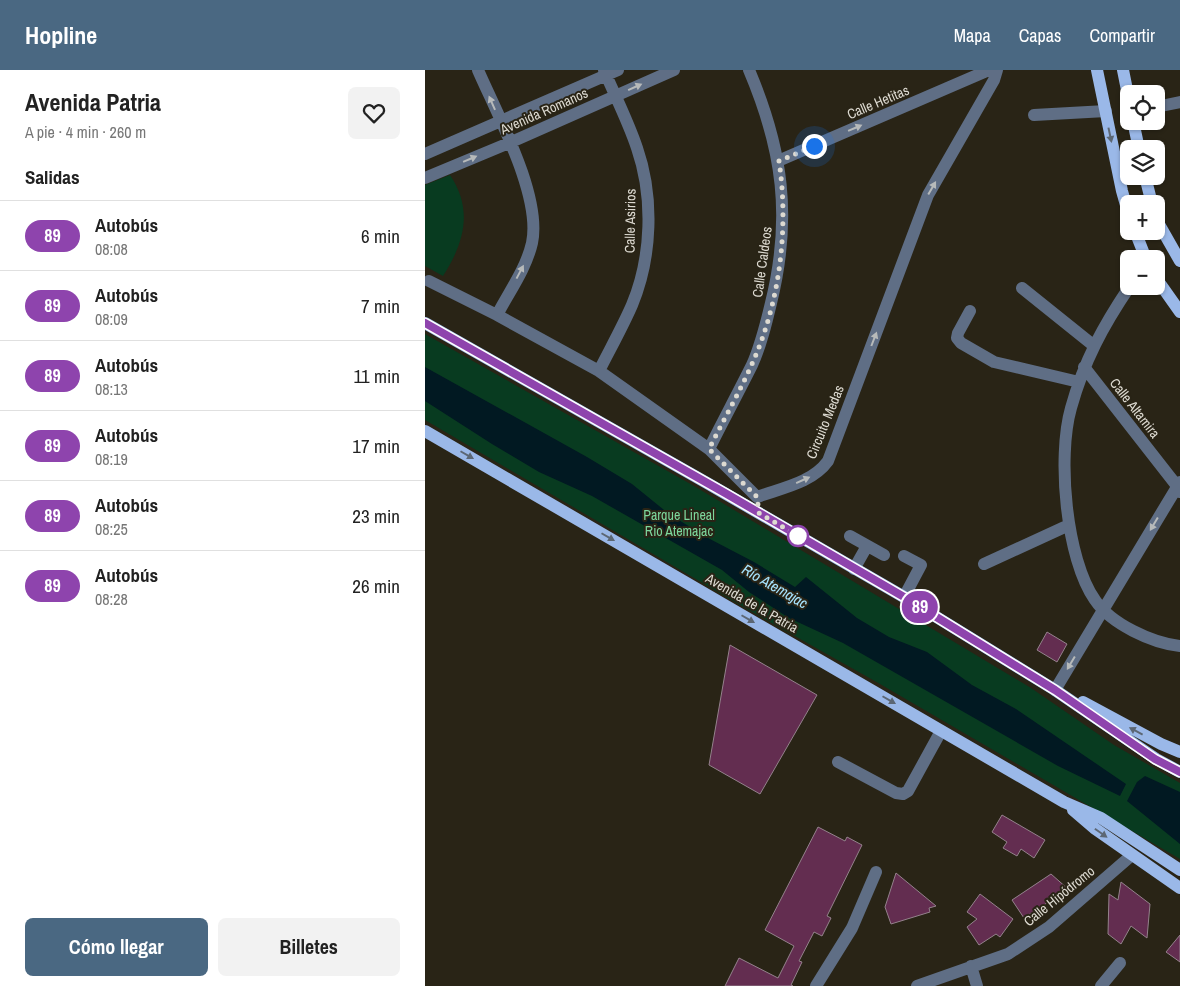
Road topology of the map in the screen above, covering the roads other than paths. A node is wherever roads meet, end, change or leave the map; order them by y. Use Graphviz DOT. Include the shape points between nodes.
graph roads {
  1 [pos="478,70"];
  2 [pos="674,70"];
  3 [pos="749,70"];
  4 [pos="989,70"];
  5 [pos="997,70"];
  6 [pos="1097,70"];
  7 [pos="1123,70"];
  8 [pos="610,72"];
  9 [pos="1126,85"];
  10 [pos="615,96"];
  11 [pos="1180,102"];
  12 [pos="1165,105"];
  13 [pos="1105,111"];
  14 [pos="1034,115"];
  15 [pos="500,121"];
  16 [pos="509,143"];
  17 [pos="425,154"];
  18 [pos="779,161"];
  19 [pos="425,178"];
  20 [pos="1123,195"];
  21 [pos="1165,235"];
  22 [pos="1180,261"];
  23 [pos="429,281"];
  24 [pos="1022,288"];
  25 [pos="1165,291"];
  26 [pos="1125,295"];
  27 [pos="970,311"];
  28 [pos="1180,312"];
  29 [pos="497,316"];
  30 [pos="425,323"];
  31 [pos="1093,345"];
  32 [pos="1084,367"];
  33 [pos="599,370"];
  34 [pos="1079,382"];
  35 [pos="425,431"];
  36 [pos="709,449"];
  37 [pos="1179,487"];
  38 [pos="757,497"];
  39 [pos="759,513"];
  40 [pos="1069,525"];
  41 [pos="850,536"];
  42 [pos="867,546"];
  43 [pos="884,555"];
  44 [pos="904,556"];
  45 [pos="984,564"];
  46 [pos="854,569"];
  47 [pos="904,597"];
  48 [pos="1103,610"];
  49 [pos="1180,646"];
  50 [pos="1055,690"];
  51 [pos="941,730"];
  52 [pos="1180,752"];
  53 [pos="838,762"];
  54 [pos="1180,772"];
  55 [pos="1064,802"];
  56 [pos="1132,855"];
  57 [pos="1180,870"];
  58 [pos="876,872"];
  59 [pos="1180,888"];
  60 [pos="1119,963"];
  61 [pos="971,966"];
  62 [pos="816,986"];
  63 [pos="917,986"];
  64 [pos="977,986"];
  65 [pos="1101,986"];
  15 -- 1 [label="street, one-way"];
  10 -- 2 [label="street, Avenida Romanos, one-way"];
  3 -- 18 [label="street, Calle Caldeos" via="767,114"];
  18 -- 4 [label="street, Calle Hetitas, one-way"];
  38 -- 5 [label="street, Circuito Medas, one-way" via="812,476 828,461 928,195"];
  6 -- 13 [label="main road"];
  7 -- 9 [label="main road"];
  8 -- 10 [label="street, Calle Asirios"];
  8 -- 15 [label="street, Avenida Romanos"];
  10 -- 16 [label="street, Avenida Romanos"];
  10 -- 33 [label="street, Calle Asirios" via="637,148 645,178 648,233 644,263 632,305"];
  11 -- 12 [label="street"];
  13 -- 14 [label="street"];
  13 -- 20 [label="main road, one-way"];
  15 -- 16 [label="street"];
  15 -- 17 [label="street, Avenida Romanos"];
  19 -- 16 [label="street, Avenida Romanos, one-way"];
  29 -- 16 [label="street, one-way" via="524,264 534,228 527,187"];
  18 -- 36 [label="street, Calle Caldeos" via="782,244 766,326 752,364"];
  21 -- 22 [label="main road"];
  23 -- 29 [label="street"];
  24 -- 31 [label="street"];
  25 -- 28 [label="main road"];
  26 -- 31 [label="street"];
  27 -- 34 [label="street" via="958,333 961,343 995,362"];
  29 -- 33 [label="street"];
  30 -- 39 [label="main road"];
  31 -- 32 [label="street"];
  32 -- 34 [label="street"];
  32 -- 37 [label="street, Calle Altamira"];
  33 -- 36 [label="street"];
  34 -- 40 [label="street" via="1066,436"];
  35 -- 51 [label="main road, Avenida de la Patria, one-way"];
  36 -- 38 [label="street"];
  37 -- 48 [label="street, one-way"];
  38 -- 39 [label="street"];
  39 -- 46 [label="main road"];
  40 -- 45 [label="street"];
  40 -- 48 [label="street" via="1087,588"];
  41 -- 42 [label="street"];
  42 -- 43 [label="street"];
  42 -- 46 [label="street"];
  44 -- 47 [label="street" via="926,568"];
  46 -- 47 [label="main road"];
  47 -- 50 [label="main road"];
  48 -- 49 [label="street" via="1146,638"];
  48 -- 50 [label="street, one-way"];
  52 -- 50 [label="main road, one-way"];
  50 -- 54 [label="main road" via="1155,759"];
  51 -- 53 [label="street" via="908,791 903,794"];
  51 -- 55 [label="main road, Avenida de la Patria"];
  55 -- 56 [label="main road, Avenida de la Patria, one-way"];
  55 -- 57 [label="main road, Avenida de la Patria" via="1101,818"];
  56 -- 59 [label="main road, Avenida de la Patria"];
  56 -- 61 [label="street, Calle Hipódromo" via="1049,927 1008,954"];
  58 -- 62 [label="street" via="852,928"];
  60 -- 65 [label="street"];
  61 -- 63 [label="street, Calle Hipódromo"];
  61 -- 64 [label="street"];
}
